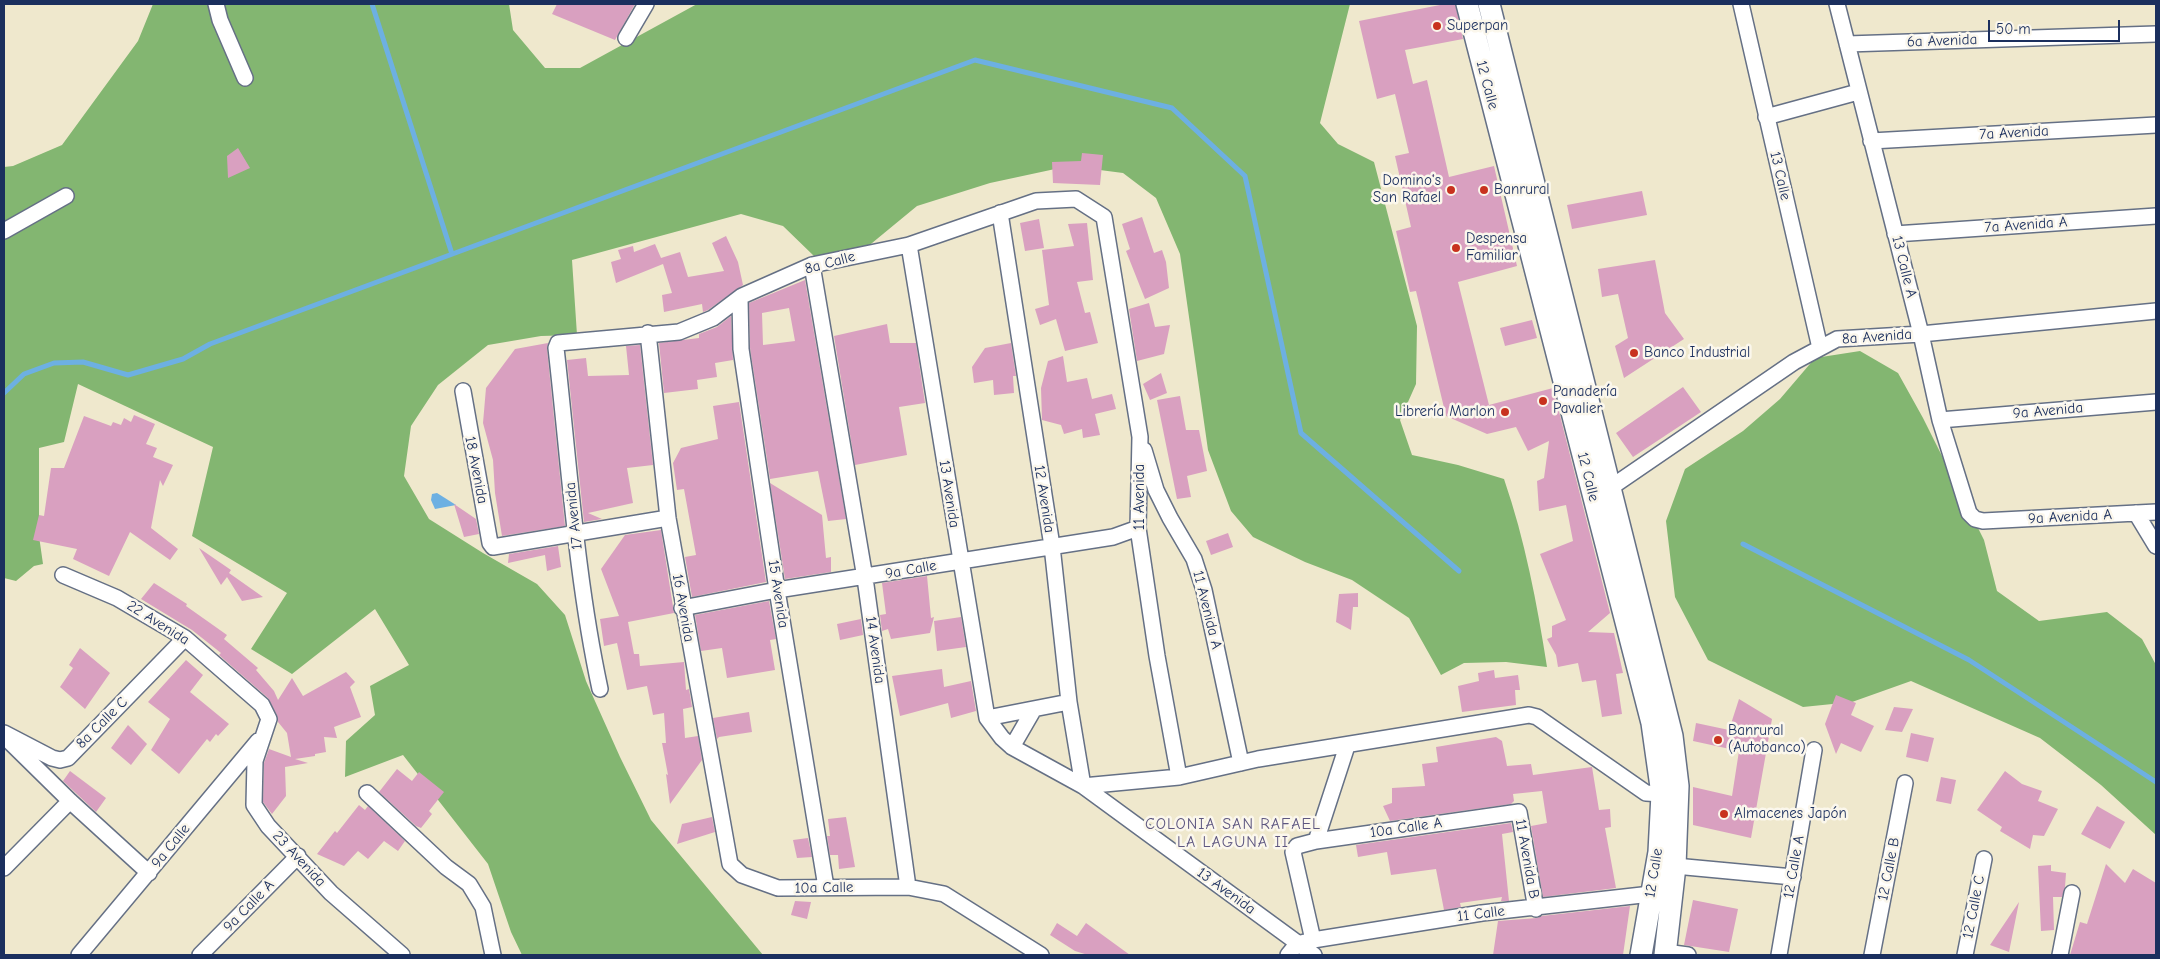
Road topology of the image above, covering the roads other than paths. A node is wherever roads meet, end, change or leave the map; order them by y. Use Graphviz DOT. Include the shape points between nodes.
graph roads {
  1 [pos="216,4"];
  2 [pos="646,4"];
  3 [pos="1467,4"];
  4 [pos="1489,4"];
  5 [pos="1741,4"];
  6 [pos="1837,4"];
  7 [pos="2156,34"];
  8 [pos="626,38"];
  9 [pos="1847,44"];
  10 [pos="245,78"];
  11 [pos="1858,92"];
  12 [pos="1766,117"];
  13 [pos="2156,125"];
  14 [pos="1871,141"];
  15 [pos="66,196"];
  16 [pos="1000,213"];
  17 [pos="2156,216"];
  18 [pos="1104,217"];
  19 [pos="4,231"];
  20 [pos="1895,234"];
  21 [pos="909,245"];
  22 [pos="812,265"];
  23 [pos="740,299"];
  24 [pos="2156,311"];
  25 [pos="648,333"];
  26 [pos="1921,334"];
  27 [pos="558,343"];
  28 [pos="1820,348"];
  29 [pos="463,391"];
  30 [pos="2156,402"];
  31 [pos="1940,420"];
  32 [pos="1140,437"];
  33 [pos="1610,488"];
  34 [pos="2156,512"];
  35 [pos="2136,514"];
  36 [pos="668,518"];
  37 [pos="1983,521"];
  38 [pos="1138,528"];
  39 [pos="576,533"];
  40 [pos="1052,546"];
  41 [pos="2156,546"];
  42 [pos="960,561"];
  43 [pos="63,575"];
  44 [pos="865,578"];
  45 [pos="777,590"];
  46 [pos="682,608"];
  47 [pos="186,638"];
  48 [pos="600,690"];
  49 [pos="1069,702"];
  50 [pos="1034,709"];
  51 [pos="988,718"];
  52 [pos="4,734"];
  53 [pos="262,736"];
  54 [pos="1007,743"];
  55 [pos="1346,746"];
  56 [pos="1814,750"];
  57 [pos="1241,763"];
  58 [pos="1179,777"];
  59 [pos="1905,783"];
  60 [pos="1083,786"];
  61 [pos="367,793"];
  62 [pos="1662,794"];
  63 [pos="70,801"];
  64 [pos="1516,811"];
  65 [pos="1316,841"];
  66 [pos="298,856"];
  67 [pos="1984,859"];
  68 [pos="5,864"];
  69 [pos="1675,866"];
  70 [pos="149,873"];
  71 [pos="742,874"];
  72 [pos="1793,877"];
  73 [pos="908,887"];
  74 [pos="826,888"];
  75 [pos="2072,893"];
  76 [pos="1651,894"];
  77 [pos="1536,909"];
  78 [pos="1313,948"];
  79 [pos="1293,950"];
  80 [pos="1665,954"];
  81 [pos="79,955"];
  82 [pos="200,955"];
  83 [pos="402,955"];
  84 [pos="493,955"];
  85 [pos="1041,955"];
  86 [pos="1641,955"];
  87 [pos="1688,955"];
  88 [pos="1779,955"];
  89 [pos="1872,955"];
  90 [pos="1965,955"];
  91 [pos="2060,955"];
  1 -- 10 [label="street"];
  2 -- 8 [label="street"];
  3 -- 62 [label="main road, 12 Calle" via="1652,723"];
  4 -- 33 [label="main road, 12 Calle"];
  5 -- 12 [label="street, 13 Calle"];
  6 -- 9 [label="street, 13 Calle A"];
  7 -- 9 [label="street, 6a Avenida"];
  9 -- 11 [label="street, 13 Calle A"];
  11 -- 12 [label="street"];
  11 -- 14 [label="street, 13 Calle A"];
  12 -- 28 [label="street, 13 Calle"];
  13 -- 14 [label="street, 7a Avenida"];
  14 -- 20 [label="street, 13 Calle A"];
  15 -- 19 [label="street"];
  16 -- 18 [label="street, 8a Calle" via="1036,200 1076,198"];
  16 -- 21 [label="street, 8a Calle"];
  16 -- 40 [label="street, 12 Avenida"];
  17 -- 20 [label="street, 7a Avenida A"];
  18 -- 32 [label="street, 11 Avenida"];
  20 -- 26 [label="street, 13 Calle A"];
  21 -- 22 [label="street, 8a Calle"];
  21 -- 42 [label="street, 13 Avenida"];
  22 -- 23 [label="street, 8a Calle"];
  22 -- 44 [label="street, 14 Avenida"];
  23 -- 25 [label="street, 8a Calle" via="696,326 679,332"];
  23 -- 45 [label="street, 15 Avenida" via="742,349"];
  24 -- 26 [label="street, 8a Avenida"];
  25 -- 27 [label="street, 8a Calle"];
  25 -- 36 [label="street, 16 Avenida"];
  26 -- 28 [label="street, 8a Avenida" via="1836,339"];
  26 -- 31 [label="street, 13 Calle A"];
  27 -- 39 [label="street, 17 Avenida"];
  28 -- 33 [label="street, 8a Avenida" via="1794,362"];
  29 -- 39 [label="street, 18 Avenida" via="493,547"];
  30 -- 31 [label="street, 9a Avenida"];
  31 -- 37 [label="street, 13 Calle A" via="1969,513"];
  32 -- 38 [label="street, 11 Avenida"];
  32 -- 57 [label="street, 11 Avenida A" via="1156,490 1194,559 1204,590"];
  33 -- 69 [label="main road, 12 Calle" via="1672,736 1678,783"];
  34 -- 35 [label="street, 9a Avenida A"];
  35 -- 37 [label="street, 9a Avenida A"];
  35 -- 41 [label="street"];
  36 -- 39 [label="street"];
  36 -- 46 [label="street, 16 Avenida"];
  38 -- 40 [label="street, 9a Calle" via="1113,537"];
  38 -- 58 [label="street, 11 Avenida"];
  39 -- 48 [label="street, 17 Avenida" via="590,644"];
  40 -- 42 [label="street, 9a Calle"];
  40 -- 49 [label="street, 12 Avenida"];
  42 -- 44 [label="street, 9a Calle"];
  42 -- 51 [label="street, 13 Avenida"];
  43 -- 47 [label="street, 22 Avenida" via="117,598"];
  44 -- 45 [label="street, 9a Calle"];
  44 -- 73 [label="street, 14 Avenida"];
  45 -- 46 [label="street, 9a Calle"];
  45 -- 74 [label="street, 15 Avenida"];
  46 -- 71 [label="street, 16 Avenida" via="730,864"];
  47 -- 52 [label="street, 8a Calle C" via="68,758 52,758"];
  47 -- 53 [label="street, 22 Avenida" via="262,706 268,719"];
  49 -- 50 [label="street"];
  49 -- 60 [label="street, 12 Avenida"];
  50 -- 51 [label="street"];
  50 -- 54 [label="street"];
  51 -- 54 [label="street, 13 Avenida"];
  52 -- 63 [label="street"];
  53 -- 66 [label="street, 23 Avenida" via="255,761 254,805 268,826"];
  53 -- 70 [label="street, 9a Calle"];
  54 -- 60 [label="street, 13 Avenida"];
  55 -- 57 [label="street"];
  55 -- 62 [label="street" via="1529,715 1538,717 1646,793"];
  55 -- 65 [label="street"];
  56 -- 72 [label="street, 12 Calle A"];
  57 -- 58 [label="street"];
  58 -- 60 [label="street"];
  59 -- 89 [label="street, 12 Calle B"];
  60 -- 79 [label="street, 13 Avenida"];
  61 -- 84 [label="street" via="446,867 469,884 483,907"];
  62 -- 76 [label="main road, 12 Calle"];
  63 -- 68 [label="street"];
  63 -- 70 [label="street"];
  64 -- 65 [label="street, 10a Calle A"];
  64 -- 77 [label="street, 11 Avenida B" via="1520,815"];
  65 -- 78 [label="street, 10a Calle A" via="1297,846 1293,852"];
  66 -- 82 [label="street, 9a Calle A"];
  66 -- 83 [label="street, 23 Avenida" via="331,892"];
  67 -- 90 [label="street, 12 Calle C"];
  69 -- 72 [label="street"];
  69 -- 80 [label="main road, 12 Calle"];
  70 -- 81 [label="street, 9a Calle"];
  71 -- 74 [label="street, 10a Calle" via="778,888"];
  72 -- 88 [label="street, 12 Calle A"];
  73 -- 74 [label="street, 10a Calle"];
  73 -- 85 [label="street" via="944,894"];
  75 -- 91 [label="street"];
  76 -- 77 [label="street, 11 Calle"];
  76 -- 86 [label="main road, 12 Calle"];
  77 -- 78 [label="street, 11 Calle" via="1482,913"];
  78 -- 79 [label="street, 11 Calle"];
  80 -- 87 [label="street"];
}
